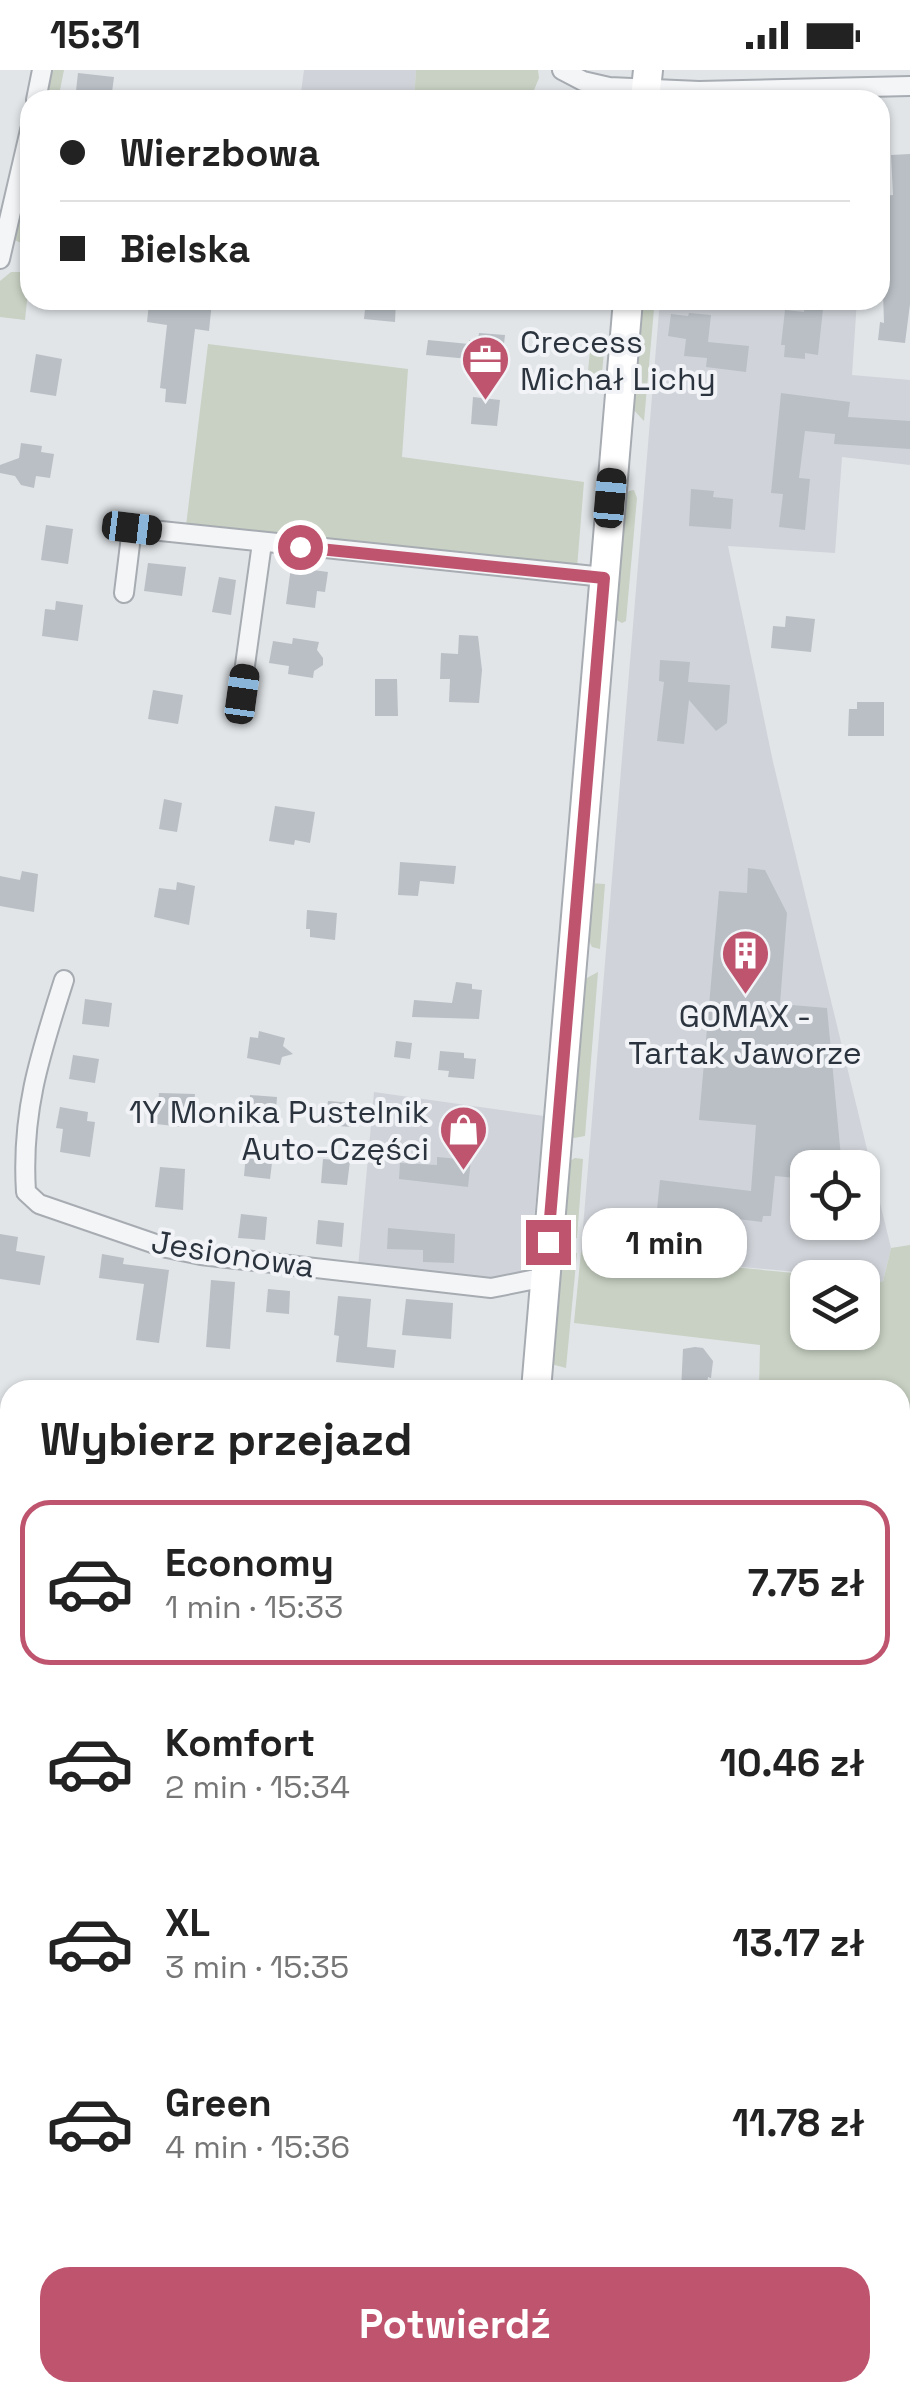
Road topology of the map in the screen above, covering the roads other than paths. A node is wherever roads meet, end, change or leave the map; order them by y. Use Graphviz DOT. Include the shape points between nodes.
graph roads {
  1 [pos="562,70"];
  2 [pos="646,86"];
  3 [pos="910,86"];
  4 [pos="20,173"];
  5 [pos="0,259"];
  6 [pos="627,310"];
  7 [pos="262,543"];
  8 [pos="604,578"];
  9 [pos="124,593"];
  10 [pos="242,694"];
  11 [pos="64,980"];
  12 [pos="546,1277"];
  13 [pos="537,1380"];
  1 -- 2 [label="street" via="595,85"];
  2 -- 3 [label="street"];
  4 -- 5 [label="street"];
  6 -- 8 [label="main road"];
  7 -- 8 [label="street"];
  7 -- 9 [label="street" via="132,528"];
  7 -- 10 [label="street"];
  8 -- 12 [label="main road"];
  11 -- 12 [label="street, Jesionowa" via="34,1072 24,1154 26,1192 39,1204 201,1255 491,1288"];
  12 -- 13 [label="main road"];
}
